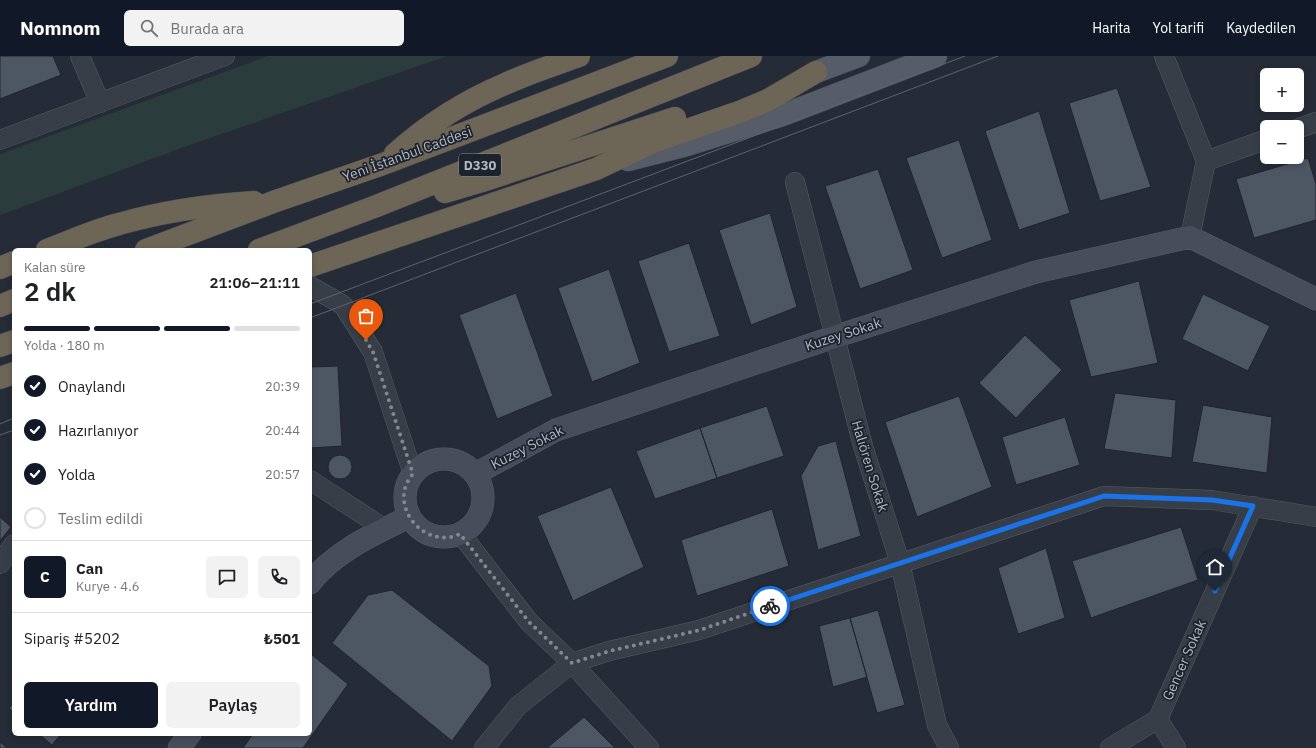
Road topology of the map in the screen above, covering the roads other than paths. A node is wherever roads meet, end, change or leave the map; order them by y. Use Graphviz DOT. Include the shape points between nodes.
graph roads {
  1 [pos="80,56"];
  2 [pos="225,56"];
  3 [pos="579,56"];
  4 [pos="667,56"];
  5 [pos="751,56"];
  6 [pos="859,56"];
  7 [pos="936,56"];
  8 [pos="1164,56"];
  9 [pos="816,72"];
  10 [pos="100,103"];
  11 [pos="1316,122"];
  12 [pos="1304,126"];
  13 [pos="0,140"];
  14 [pos="1260,142"];
  15 [pos="1206,161"];
  16 [pos="383,164"];
  17 [pos="596,169"];
  18 [pos="795,182"];
  19 [pos="276,201"];
  20 [pos="374,207"];
  21 [pos="1190,237"];
  22 [pos="52,248"];
  23 [pos="151,248"];
  24 [pos="264,248"];
  25 [pos="12,263"];
  26 [pos="312,265"];
  27 [pos="0,268"];
  28 [pos="312,287"];
  29 [pos="1316,299"];
  30 [pos="12,301"];
  31 [pos="0,306"];
  32 [pos="834,337"];
  33 [pos="12,342"];
  34 [pos="0,346"];
  35 [pos="12,374"];
  36 [pos="0,378"];
  37 [pos="413,474"];
  38 [pos="475,474"];
  39 [pos="312,481"];
  40 [pos="1253,506"];
  41 [pos="408,517"];
  42 [pos="1316,517"];
  43 [pos="385,528"];
  44 [pos="460,534"];
  45 [pos="12,547"];
  46 [pos="900,563"];
  47 [pos="0,564"];
  48 [pos="312,580"];
  49 [pos="572,663"];
  50 [pos="1158,719"];
  51 [pos="188,736"];
  52 [pos="179,748"];
  53 [pos="484,748"];
  54 [pos="649,748"];
  55 [pos="949,748"];
  56 [pos="1110,748"];
  57 [pos="1176,748"];
  1 -- 10 [label="street"];
  2 -- 10 [label="street"];
  3 -- 16 [label="highway" via="504,84 462,106 420,132"];
  4 -- 16 [label="highway, Yeni İstanbul Caddesi / D330"];
  5 -- 20 [label="highway, D330"];
  6 -- 9 [label="main road"];
  7 -- 17 [label="main road" via="783,115 687,145"];
  8 -- 15 [label="street"];
  9 -- 17 [label="highway" via="742,112 655,141"];
  9 -- 20 [label="highway" via="482,182"];
  10 -- 13 [label="street"];
  11 -- 12 [label="street"];
  14 -- 15 [label="street"];
  15 -- 21 [label="street"];
  16 -- 19 [label="highway, Yeni İstanbul Caddesi / D330"];
  17 -- 26 [label="highway"];
  18 -- 32 [label="street, Halıören Sokak"];
  19 -- 22 [label="highway" via="218,204 167,212 118,224"];
  19 -- 23 [label="highway, Yeni İstanbul Caddesi / D330"];
  20 -- 24 [label="highway, D330"];
  21 -- 29 [label="street"];
  21 -- 32 [label="street, Kuzey Sokak" via="1036,272"];
  25 -- 27 [label="highway"];
  28 -- 37 [label="street" via="343,305 373,352"];
  30 -- 31 [label="highway"];
  32 -- 38 [label="street, Kuzey Sokak" via="556,430"];
  32 -- 46 [label="street, Halıören Sokak" via="862,446"];
  33 -- 34 [label="highway"];
  35 -- 36 [label="highway"];
  37 -- 38 [label="street" via="429,461 442,459 460,463"];
  37 -- 41 [label="street" via="404,490 404,504"];
  38 -- 44 [label="street" via="481,485 481,510 476,522"];
  39 -- 43 [label="street"];
  40 -- 42 [label="street"];
  40 -- 46 [label="street" via="1212,500 1104,496"];
  40 -- 50 [label="street, Gencer Sokak"];
  41 -- 43 [label="street"];
  41 -- 44 [label="street" via="428,534 442,538"];
  43 -- 48 [label="street" via="358,542 318,572"];
  44 -- 49 [label="street" via="529,622"];
  45 -- 47 [label="street"];
  46 -- 49 [label="street" via="700,630 610,651"];
  46 -- 55 [label="street, Halıören Sokak" via="937,725"];
  49 -- 53 [label="street" via="518,706"];
  49 -- 54 [label="street"];
  50 -- 56 [label="street"];
  50 -- 57 [label="street"];
  51 -- 52 [label="street"];
}
